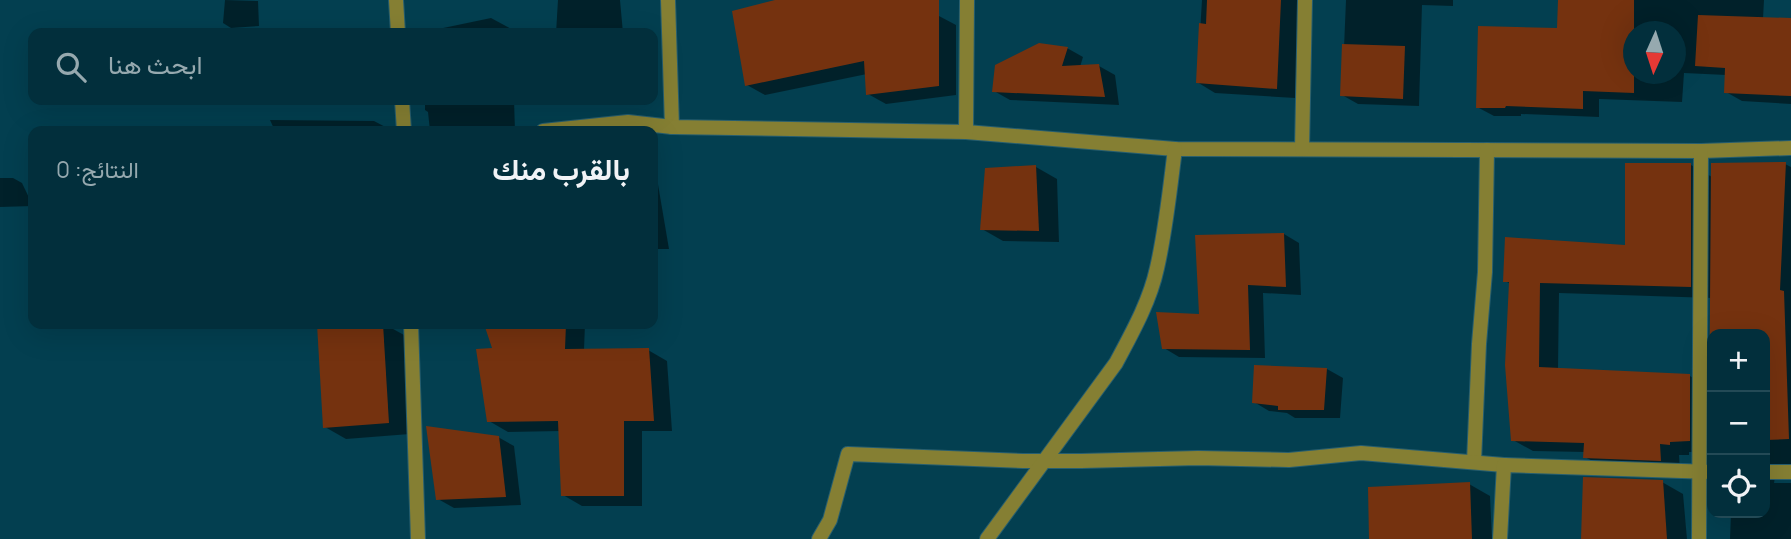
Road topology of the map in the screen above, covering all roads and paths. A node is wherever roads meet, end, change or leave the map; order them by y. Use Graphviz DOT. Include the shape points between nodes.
graph roads {
  1 [pos="396,0"];
  2 [pos="668,0"];
  3 [pos="967,0"];
  4 [pos="1305,0"];
  5 [pos="398,28"];
  6 [pos="402,105"];
  7 [pos="404,126"];
  8 [pos="590,126"];
  9 [pos="672,127"];
  10 [pos="966,132"];
  11 [pos="1791,148"];
  12 [pos="1175,149"];
  13 [pos="1302,149"];
  14 [pos="1487,150"];
  15 [pos="1701,151"];
  16 [pos="411,329"];
  17 [pos="1043,461"];
  18 [pos="1474,462"];
  19 [pos="1504,465"];
  20 [pos="1706,471"];
  21 [pos="1770,472"];
  22 [pos="1791,472"];
  23 [pos="418,539"];
  24 [pos="819,539"];
  25 [pos="987,539"];
  26 [pos="1500,539"];
  27 [pos="1699,539"];
  1 -- 5 [label="street"];
  2 -- 9 [label="street"];
  3 -- 10 [label="street"];
  4 -- 13 [label="street"];
  6 -- 7 [label="street"];
  8 -- 9 [label="street" via="628,122"];
  9 -- 10 [label="street"];
  10 -- 12 [label="street"];
  11 -- 15 [label="street"];
  12 -- 13 [label="street"];
  12 -- 17 [label="street" via="1157,270 1145,305 1116,363"];
  13 -- 14 [label="street"];
  14 -- 15 [label="street"];
  14 -- 18 [label="street"];
  15 -- 20 [label="street"];
  16 -- 23 [label="street"];
  17 -- 18 [label="street" via="1289,460 1362,453"];
  17 -- 24 [label="street" via="848,454 830,520"];
  17 -- 25 [label="street"];
  18 -- 19 [label="street"];
  19 -- 20 [label="street"];
  19 -- 26 [label="street"];
  20 -- 27 [label="street"];
  21 -- 22 [label="street"];
}
